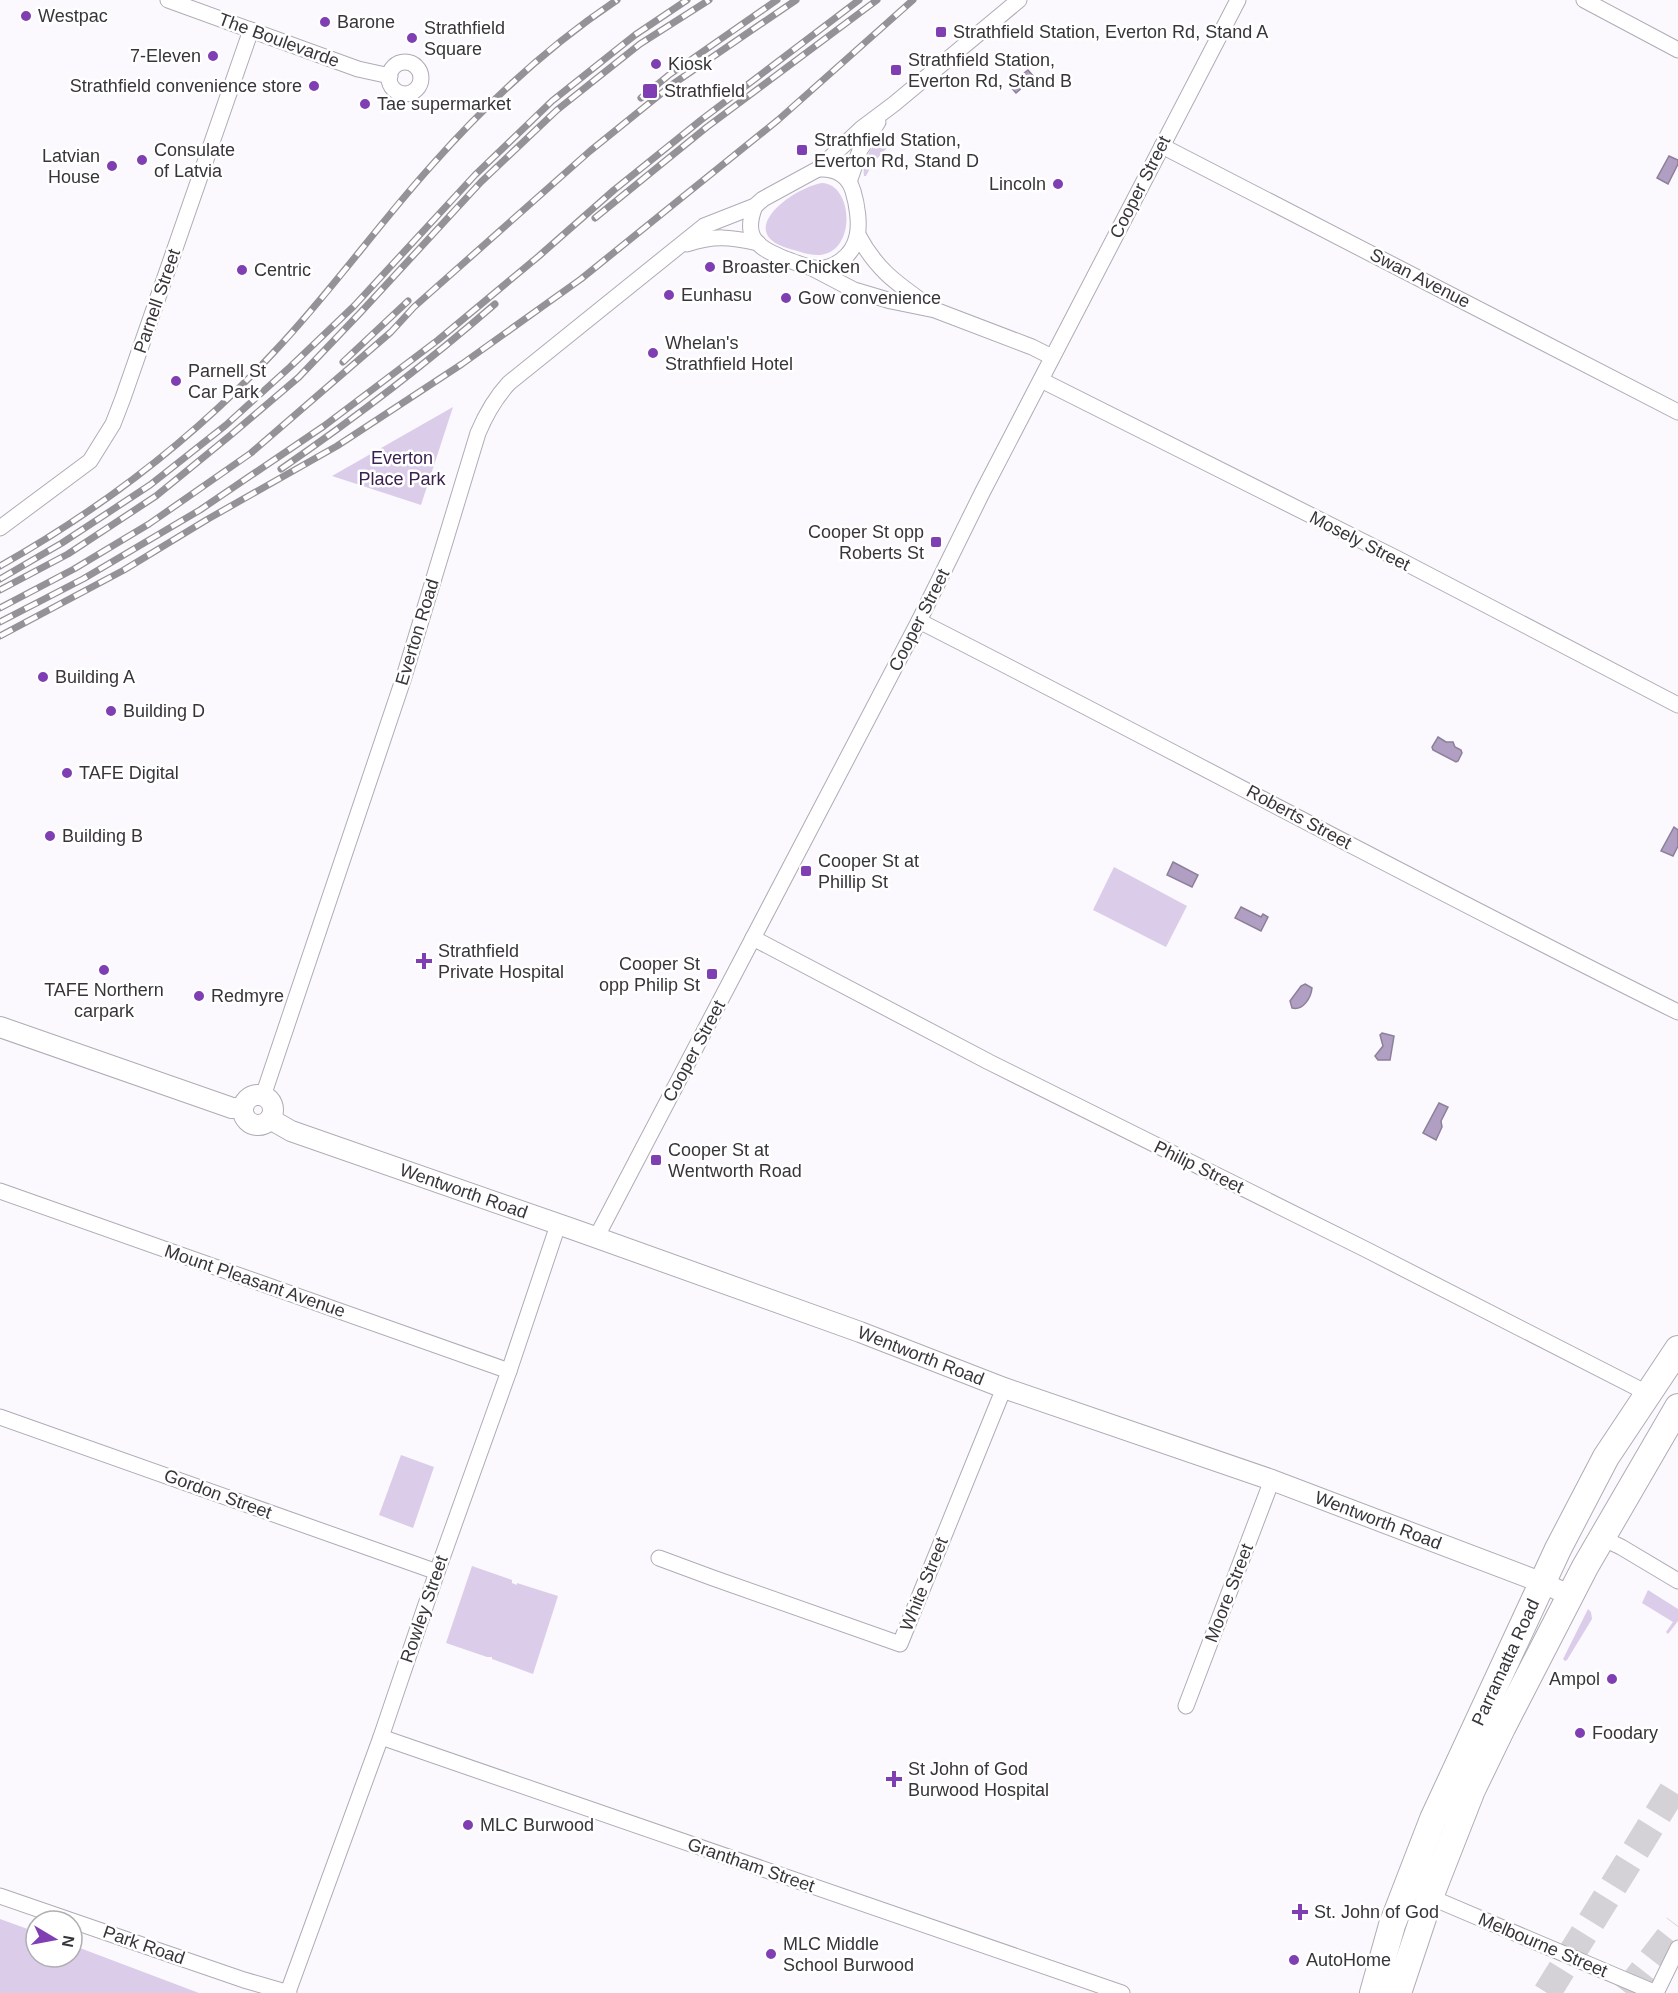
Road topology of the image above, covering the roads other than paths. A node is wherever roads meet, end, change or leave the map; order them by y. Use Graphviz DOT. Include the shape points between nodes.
graph roads {
  1 [pos="168,0"];
  2 [pos="1019,0"];
  3 [pos="1238,0"];
  4 [pos="1584,0"];
  5 [pos="251,30"];
  6 [pos="1678,50"];
  7 [pos="390,76"];
  8 [pos="894,104"];
  9 [pos="1162,146"];
  10 [pos="818,169"];
  11 [pos="849,182"];
  12 [pos="755,206"];
  13 [pos="858,235"];
  14 [pos="758,243"];
  15 [pos="682,246"];
  16 [pos="812,268"];
  17 [pos="935,310"];
  18 [pos="1052,357"];
  19 [pos="1041,380"];
  20 [pos="1678,412"];
  21 [pos="0,528"];
  22 [pos="920,621"];
  23 [pos="1678,705"];
  24 [pos="753,938"];
  25 [pos="1678,1012"];
  26 [pos="0,1027"];
  27 [pos="263,1096"];
  28 [pos="243,1108"];
  29 [pos="270,1119"];
  30 [pos="0,1191"];
  31 [pos="558,1225"];
  32 [pos="596,1238"];
  33 [pos="1678,1349"];
  34 [pos="509,1371"];
  35 [pos="1004,1388"];
  36 [pos="1647,1393"];
  37 [pos="1678,1407"];
  38 [pos="0,1417"];
  39 [pos="1272,1480"];
  40 [pos="1602,1538"];
  41 [pos="658,1558"];
  42 [pos="436,1572"];
  43 [pos="1678,1581"];
  44 [pos="1543,1583"];
  45 [pos="1570,1596"];
  46 [pos="1186,1706"];
  47 [pos="381,1737"];
  48 [pos="0,1896"];
  49 [pos="1430,1898"];
  50 [pos="1678,1948"];
  51 [pos="1673,1975"];
  52 [pos="289,1993"];
  53 [pos="1122,1993"];
  54 [pos="1373,1993"];
  55 [pos="1398,1993"];
  56 [pos="1656,1993"];
  1 -- 5 [label="street, The Boulevarde"];
  2 -- 8 [label="street"];
  3 -- 9 [label="street, Cooper Street"];
  4 -- 6 [label="street"];
  5 -- 7 [label="street, The Boulevarde" via="358,69"];
  5 -- 21 [label="street, Parnell Street" via="113,424 90,461"];
  8 -- 10 [label="street"];
  8 -- 11 [label="street" via="867,136"];
  9 -- 18 [label="street, Cooper Street"];
  9 -- 20 [label="street, Swan Avenue"];
  10 -- 11 [label="street" via="832,170"];
  10 -- 12 [label="street"];
  11 -- 13 [label="street"];
  12 -- 14 [label="street" via="750,221"];
  12 -- 15 [label="street, Everton Road" via="704,226"];
  13 -- 16 [label="street" via="845,258 830,267"];
  13 -- 17 [label="street" via="882,271"];
  14 -- 15 [label="street" via="713,237"];
  14 -- 16 [label="street" via="771,253"];
  15 -- 27 [label="street, Everton Road" via="509,383 487,413 403,680"];
  16 -- 17 [label="street" via="871,296"];
  17 -- 18 [label="street"];
  18 -- 19 [label="street, Cooper Street"];
  19 -- 22 [label="street, Cooper Street"];
  19 -- 23 [label="street, Mosely Street"];
  22 -- 24 [label="street, Cooper Street"];
  22 -- 25 [label="street, Roberts Street"];
  24 -- 32 [label="street, Cooper Street"];
  24 -- 36 [label="street, Philip Street"];
  26 -- 28 [label="street" via="232,1108"];
  27 -- 28 [label="street" via="250,1097"];
  27 -- 29 [label="street" via="272,1106"];
  28 -- 29 [label="street" via="245,1118 253,1124 262,1125"];
  29 -- 31 [label="street, Wentworth Road" via="291,1131"];
  30 -- 34 [label="street, Mount Pleasant Avenue"];
  31 -- 32 [label="street, Wentworth Road"];
  31 -- 34 [label="street, Rowley Street"];
  32 -- 35 [label="street, Wentworth Road"];
  33 -- 36 [label="highway, Parramatta Road"];
  34 -- 42 [label="street, Rowley Street"];
  35 -- 39 [label="street, Wentworth Road"];
  35 -- 41 [label="street, White Street" via="900,1644"];
  36 -- 44 [label="highway, Parramatta Road" via="1606,1457"];
  37 -- 40 [label="highway, Parramatta Road"];
  38 -- 42 [label="street, Gordon Street"];
  39 -- 44 [label="street, Wentworth Road"];
  39 -- 46 [label="street, Moore Street"];
  40 -- 43 [label="street"];
  40 -- 45 [label="highway, Parramatta Road"];
  42 -- 47 [label="street, Rowley Street"];
  44 -- 45 [label="street, Wentworth Road"];
  44 -- 54 [label="highway, Parramatta Road" via="1433,1819 1392,1925"];
  45 -- 49 [label="highway, Parramatta Road" via="1472,1790"];
  47 -- 52 [label="street, Rowley Street"];
  47 -- 53 [label="street, Grantham Street"];
  48 -- 52 [label="street, Park Road"];
  49 -- 55 [label="highway, Parramatta Road"];
  49 -- 56 [label="street, Melbourne Street"];
  50 -- 51 [label="street"];
  51 -- 56 [label="street"];
}
